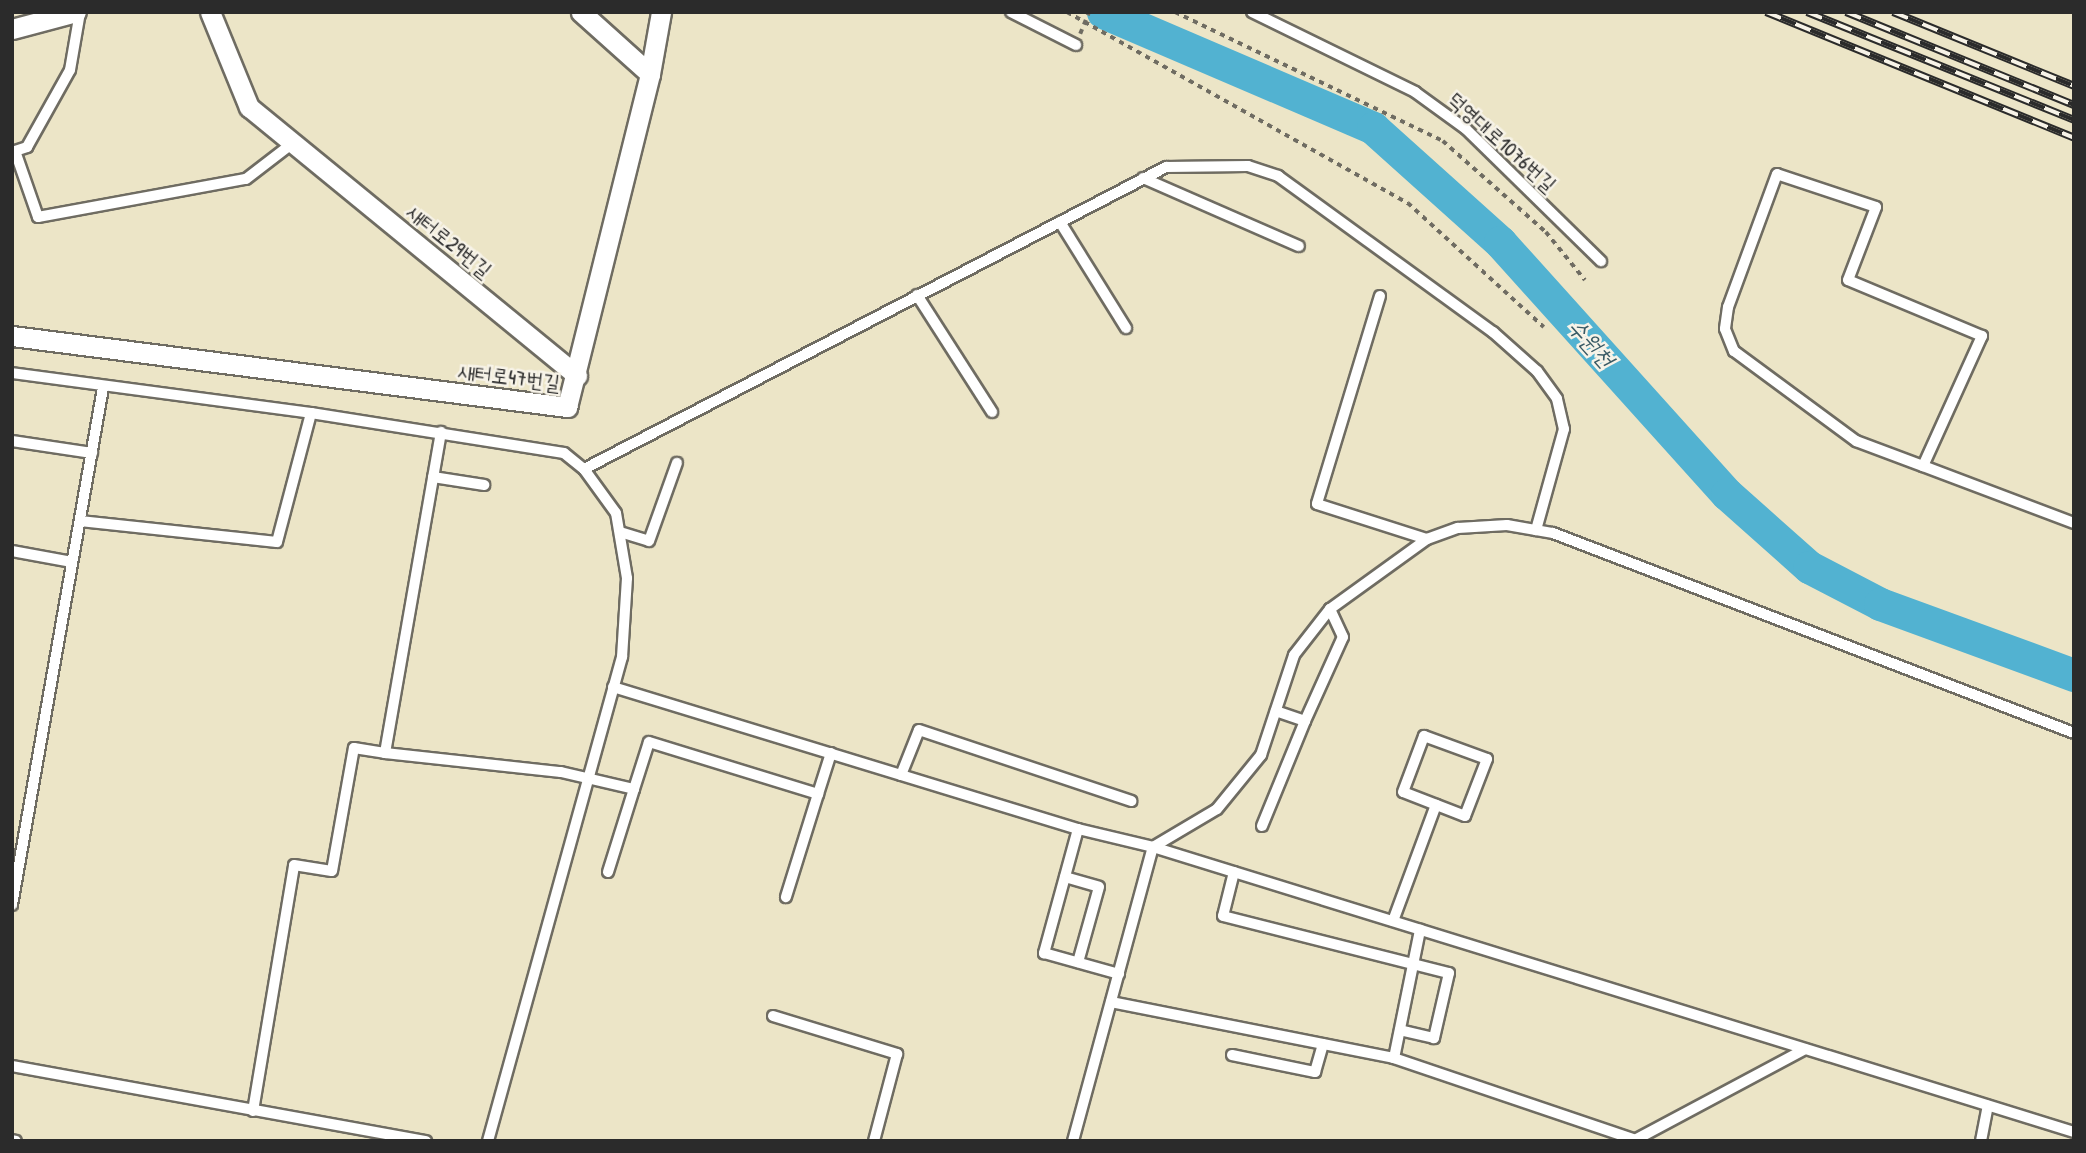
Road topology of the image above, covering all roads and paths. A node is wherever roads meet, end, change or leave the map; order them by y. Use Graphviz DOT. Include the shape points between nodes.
graph roads {
  1 [pos="78,12"];
  2 [pos="210,12"];
  3 [pos="581,12"];
  4 [pos="661,12"];
  5 [pos="1011,12"];
  6 [pos="1067,12"];
  7 [pos="1088,12"];
  8 [pos="1175,12"];
  9 [pos="1252,12"];
  10 [pos="12,29"];
  11 [pos="1080,34"];
  12 [pos="1076,45"];
  13 [pos="650,74"];
  14 [pos="293,144"];
  15 [pos="13,151"];
  16 [pos="1143,178"];
  17 [pos="1060,222"];
  18 [pos="1299,246"];
  19 [pos="1601,261"];
  20 [pos="1585,280"];
  21 [pos="918,295"];
  22 [pos="1380,296"];
  23 [pos="1544,327"];
  24 [pos="1126,328"];
  25 [pos="12,336"];
  26 [pos="12,373"];
  27 [pos="577,375"];
  28 [pos="103,388"];
  29 [pos="992,412"];
  30 [pos="312,413"];
  31 [pos="441,432"];
  32 [pos="12,441"];
  33 [pos="92,453"];
  34 [pos="677,463"];
  35 [pos="1923,466"];
  36 [pos="584,469"];
  37 [pos="433,477"];
  38 [pos="484,485"];
  39 [pos="79,521"];
  40 [pos="2074,523"];
  41 [pos="1536,530"];
  42 [pos="620,532"];
  43 [pos="1427,539"];
  44 [pos="12,551"];
  45 [pos="72,562"];
  46 [pos="1330,609"];
  47 [pos="613,687"];
  48 [pos="1276,711"];
  49 [pos="1305,721"];
  50 [pos="2074,733"];
  51 [pos="385,752"];
  52 [pos="831,753"];
  53 [pos="901,775"];
  54 [pos="586,776"];
  55 [pos="635,789"];
  56 [pos="818,794"];
  57 [pos="1131,801"];
  58 [pos="1436,805"];
  59 [pos="1262,826"];
  60 [pos="1078,829"];
  61 [pos="1153,847"];
  62 [pos="608,872"];
  63 [pos="1234,872"];
  64 [pos="1065,877"];
  65 [pos="786,897"];
  66 [pos="12,905"];
  67 [pos="1393,921"];
  68 [pos="1420,930"];
  69 [pos="1078,962"];
  70 [pos="1413,965"];
  71 [pos="1119,974"];
  72 [pos="1111,1002"];
  73 [pos="773,1016"];
  74 [pos="1400,1030"];
  75 [pos="1323,1044"];
  76 [pos="1805,1049"];
  77 [pos="1232,1055"];
  78 [pos="1394,1058"];
  79 [pos="12,1066"];
  80 [pos="1988,1106"];
  81 [pos="253,1111"];
  82 [pos="2073,1130"];
  83 [pos="1633,1140"];
  84 [pos="426,1141"];
  85 [pos="488,1141"];
  86 [pos="874,1141"];
  87 [pos="1073,1141"];
  88 [pos="1981,1141"];
  1 -- 10 [label="street"];
  1 -- 15 [label="lane" via="70,70 27,147"];
  2 -- 14 [label="street, 새터로29번길" via="249,107"];
  3 -- 13 [label="street"];
  4 -- 13 [label="street, 새터로47번길"];
  5 -- 12 [label="lane"];
  6 -- 23 [label="path" via="1408,203"];
  7 -- 11 [label="path, bridge"];
  8 -- 20 [label="path" via="1443,141 1546,232"];
  9 -- 19 [label="lane, 덕영대로1076번길" via="1415,92 1466,130"];
  13 -- 27 [label="street, 새터로47번길"];
  14 -- 15 [label="lane" via="246,179 38,217"];
  14 -- 27 [label="street, 새터로29번길"];
  16 -- 17 [label="lane"];
  16 -- 18 [label="lane"];
  16 -- 41 [label="lane" via="1166,167 1205,164 1248,166 1278,176 1493,332 1528,363 1557,399 1564,429"];
  17 -- 21 [label="lane"];
  17 -- 24 [label="lane"];
  21 -- 29 [label="lane"];
  21 -- 36 [label="lane"];
  22 -- 43 [label="lane" via="1318,504"];
  25 -- 27 [label="street, 새터로47번길" via="567,407"];
  26 -- 28 [label="lane"];
  28 -- 30 [label="lane"];
  28 -- 33 [label="lane"];
  30 -- 31 [label="lane"];
  30 -- 39 [label="lane" via="277,542"];
  31 -- 36 [label="lane" via="564,453"];
  31 -- 37 [label="lane"];
  32 -- 33 [label="lane"];
  33 -- 39 [label="lane"];
  34 -- 42 [label="lane" via="649,541"];
  35 -- 35 [label="lane" via="1982,336 1848,280 1876,207 1777,174 1728,307 1725,329 1734,351 1856,441"];
  35 -- 40 [label="lane"];
  36 -- 42 [label="lane" via="616,513"];
  37 -- 38 [label="lane"];
  37 -- 51 [label="lane"];
  39 -- 45 [label="lane"];
  41 -- 43 [label="lane" via="1507,525 1458,528"];
  41 -- 50 [label="lane"];
  42 -- 47 [label="lane" via="627,578 622,657"];
  43 -- 46 [label="lane"];
  44 -- 45 [label="lane"];
  45 -- 66 [label="lane"];
  46 -- 48 [label="lane" via="1294,655"];
  46 -- 49 [label="lane" via="1343,637"];
  47 -- 52 [label="lane"];
  47 -- 54 [label="lane"];
  48 -- 49 [label="lane"];
  48 -- 61 [label="lane" via="1261,755 1217,809"];
  49 -- 59 [label="lane"];
  51 -- 54 [label="lane"];
  51 -- 81 [label="lane" via="354,748 332,871 294,865"];
  52 -- 53 [label="lane"];
  52 -- 56 [label="lane"];
  53 -- 57 [label="lane" via="919,730"];
  53 -- 60 [label="lane"];
  54 -- 55 [label="lane"];
  54 -- 85 [label="lane"];
  55 -- 56 [label="lane" via="649,742"];
  55 -- 62 [label="lane"];
  56 -- 65 [label="lane"];
  58 -- 58 [label="lane" via="1465,816 1487,759 1424,736 1403,792"];
  58 -- 67 [label="lane"];
  60 -- 61 [label="lane"];
  60 -- 64 [label="lane"];
  61 -- 63 [label="lane"];
  61 -- 71 [label="lane"];
  63 -- 67 [label="lane"];
  63 -- 70 [label="lane" via="1223,916"];
  64 -- 69 [label="lane" via="1044,953"];
  64 -- 69 [label="lane" via="1100,887"];
  67 -- 68 [label="lane"];
  68 -- 70 [label="lane"];
  68 -- 76 [label="lane"];
  69 -- 71 [label="lane"];
  70 -- 74 [label="lane"];
  70 -- 74 [label="lane" via="1449,973 1433,1038"];
  71 -- 72 [label="lane"];
  72 -- 75 [label="lane"];
  72 -- 87 [label="lane"];
  73 -- 86 [label="lane" via="897,1054"];
  74 -- 78 [label="lane"];
  75 -- 77 [label="lane" via="1315,1072"];
  75 -- 78 [label="lane"];
  76 -- 80 [label="lane"];
  76 -- 83 [label="lane"];
  78 -- 83 [label="lane"];
  79 -- 81 [label="lane"];
  80 -- 82 [label="lane"];
  80 -- 88 [label="lane"];
  81 -- 84 [label="lane"];
}
